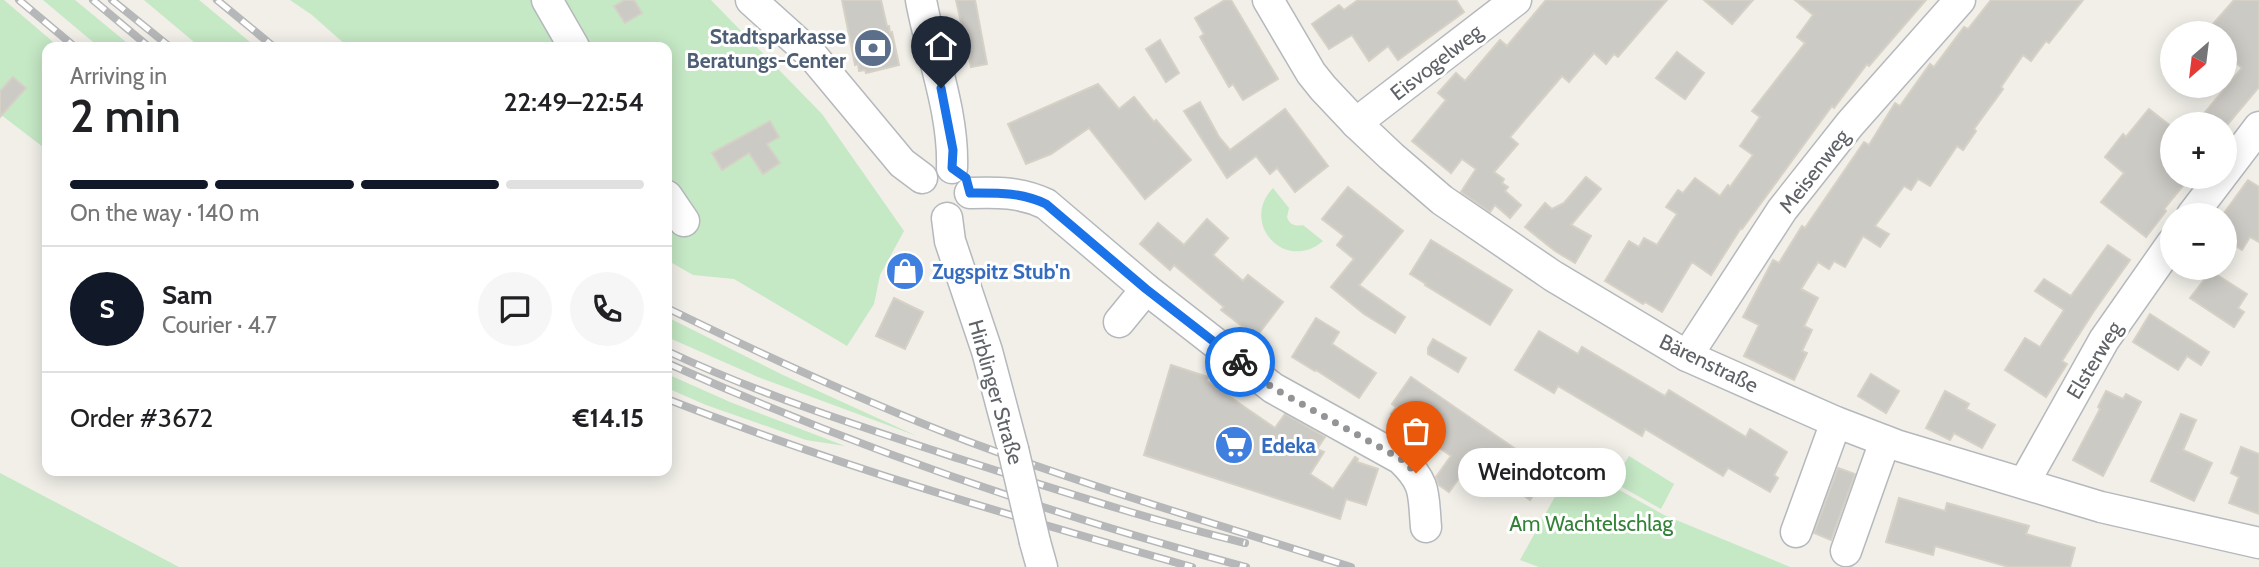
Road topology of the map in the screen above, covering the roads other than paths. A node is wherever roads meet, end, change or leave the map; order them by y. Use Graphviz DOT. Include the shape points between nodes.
graph roads {
  1 [pos="547,0"];
  2 [pos="751,0"];
  3 [pos="921,0"];
  4 [pos="1269,0"];
  5 [pos="1516,0"];
  6 [pos="1960,0"];
  7 [pos="571,42"];
  8 [pos="1356,123"];
  9 [pos="2259,127"];
  10 [pos="2237,156"];
  11 [pos="952,168"];
  12 [pos="922,178"];
  13 [pos="2212,189"];
  14 [pos="970,193"];
  15 [pos="672,203"];
  16 [pos="2201,203"];
  17 [pos="947,218"];
  18 [pos="684,221"];
  19 [pos="2160,260"];
  20 [pos="1146,289"];
  21 [pos="1119,322"];
  22 [pos="1687,356"];
  23 [pos="1836,422"];
  24 [pos="1885,441"];
  25 [pos="2024,483"];
  26 [pos="1426,527"];
  27 [pos="1796,532"];
  28 [pos="2259,543"];
  29 [pos="1846,551"];
  30 [pos="1039,554"];
  1 -- 7 [label="street"];
  2 -- 12 [label="street" via="812,55 902,163"];
  3 -- 11 [label="street" via="946,110"];
  4 -- 8 [label="street, Bärenstraße" via="1311,73"];
  5 -- 8 [label="street, Eisvogelweg"];
  6 -- 22 [label="street, Meisenweg" via="1850,124 1782,210"];
  8 -- 22 [label="street, Bärenstraße" via="1461,213 1553,276"];
  9 -- 10 [label="street"];
  11 -- 12 [label="street" via="936,168"];
  11 -- 14 [label="street" via="966,178"];
  12 -- 17 [label="street" via="920,203 933,215"];
  13 -- 16 [label="street"];
  14 -- 17 [label="street" via="966,207"];
  14 -- 20 [label="street" via="1017,194 1046,204"];
  15 -- 18 [label="street"];
  17 -- 30 [label="street, Hirblinger Straße, bridge"];
  19 -- 25 [label="street, Elsterweg" via="2104,340"];
  20 -- 21 [label="street"];
  20 -- 26 [label="street" via="1273,388 1401,459 1423,487"];
  22 -- 23 [label="street, Bärenstraße"];
  23 -- 24 [label="street, Bärenstraße"];
  23 -- 27 [label="street"];
  24 -- 25 [label="street, Bärenstraße"];
  24 -- 29 [label="street"];
  25 -- 28 [label="street, Bärenstraße" via="2101,507"];
}
